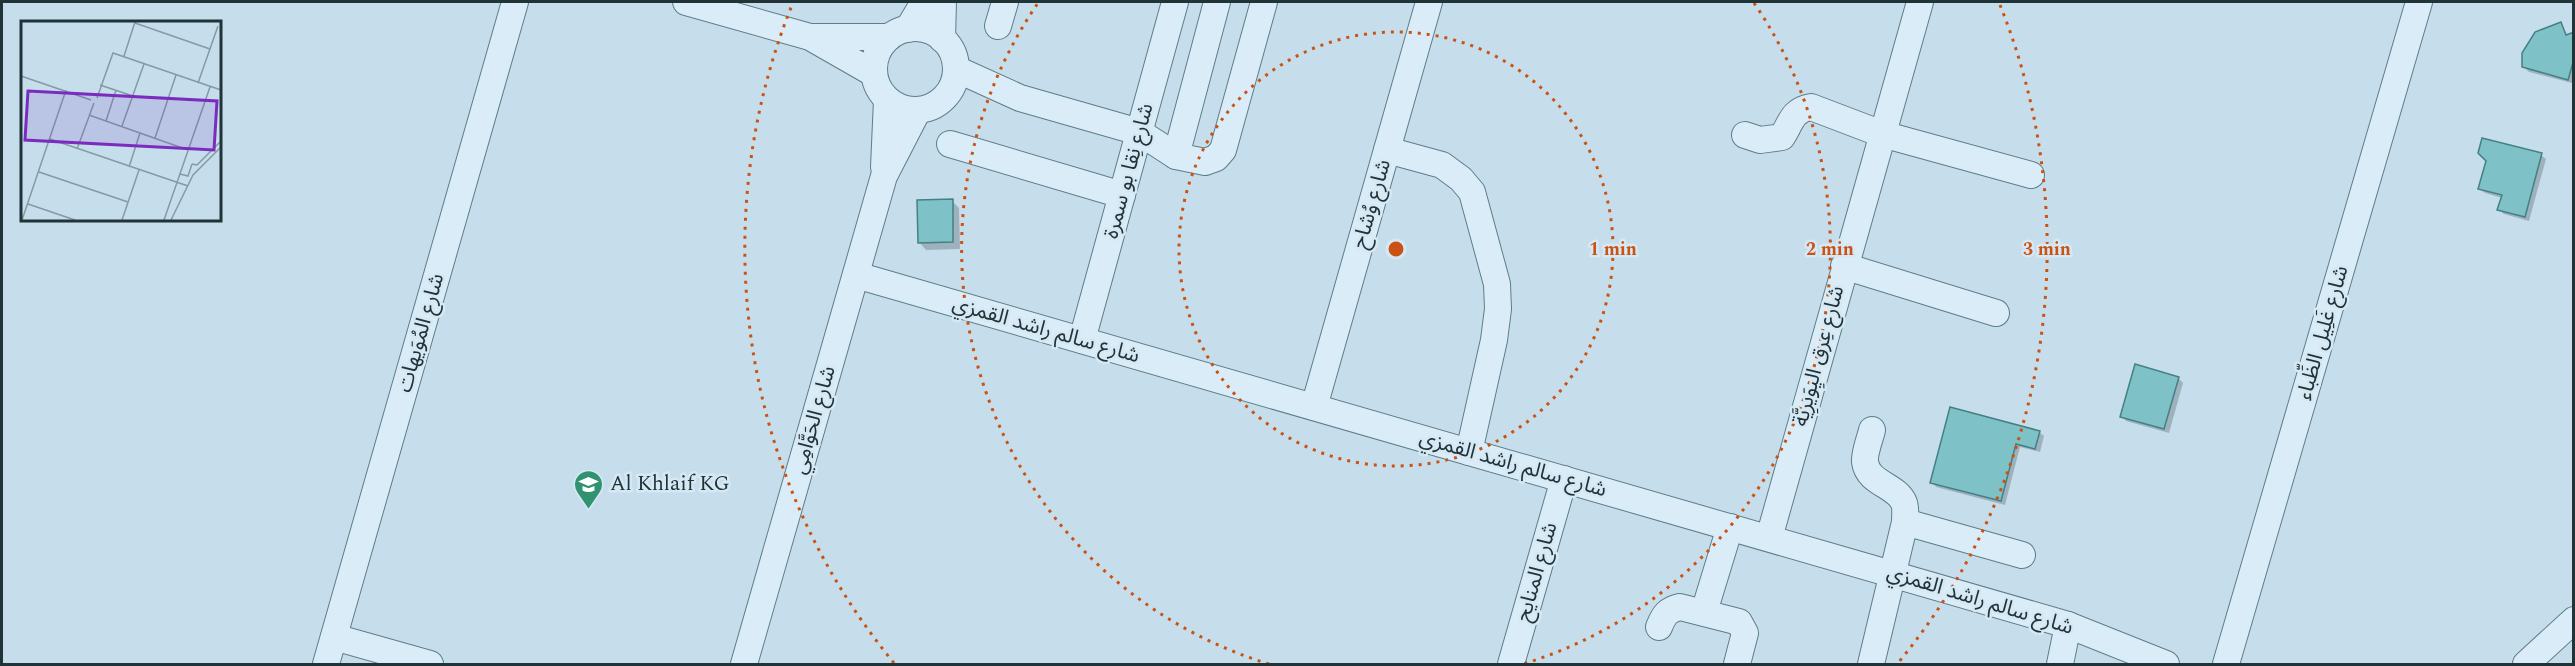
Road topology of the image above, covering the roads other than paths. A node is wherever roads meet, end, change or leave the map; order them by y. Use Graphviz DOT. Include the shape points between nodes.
graph roads {
  1 [pos="515,2"];
  2 [pos="686,2"];
  3 [pos="924,2"];
  4 [pos="943,2"];
  5 [pos="1005,2"];
  6 [pos="1264,2"];
  7 [pos="1429,2"];
  8 [pos="1920,2"];
  9 [pos="2419,2"];
  10 [pos="1174,6"];
  11 [pos="1214,11"];
  12 [pos="998,26"];
  13 [pos="898,33"];
  14 [pos="810,37"];
  15 [pos="942,39"];
  16 [pos="873,73"];
  17 [pos="953,80"];
  18 [pos="887,100"];
  19 [pos="918,110"];
  20 [pos="1139,132"];
  21 [pos="1882,134"];
  22 [pos="1745,135"];
  23 [pos="950,144"];
  24 [pos="1388,150"];
  25 [pos="1176,156"];
  26 [pos="2031,175"];
  27 [pos="884,176"];
  28 [pos="1122,195"];
  29 [pos="1844,266"];
  30 [pos="856,275"];
  31 [pos="1996,313"];
  32 [pos="1082,340"];
  33 [pos="1314,407"];
  34 [pos="1872,430"];
  35 [pos="1469,452"];
  36 [pos="1564,479"];
  37 [pos="1905,522"];
  38 [pos="1730,527"];
  39 [pos="1770,538"];
  40 [pos="2022,555"];
  41 [pos="1892,574"];
  42 [pos="1704,612"];
  43 [pos="2574,620"];
  44 [pos="2068,625"];
  45 [pos="1659,627"];
  46 [pos="334,637"];
  47 [pos="326,664"];
  48 [pos="429,664"];
  49 [pos="744,664"];
  50 [pos="1511,664"];
  51 [pos="1737,664"];
  52 [pos="1871,664"];
  53 [pos="2060,664"];
  54 [pos="2166,664"];
  55 [pos="2226,664"];
  56 [pos="2526,664"];
  1 -- 46 [label="street, شارع المُوَيهات"];
  2 -- 14 [label="street"];
  3 -- 13 [label="street"];
  4 -- 15 [label="street"];
  5 -- 12 [label="street"];
  6 -- 25 [label="street" via="1223,150 1206,162"];
  7 -- 24 [label="street, شارع وُشاح"];
  8 -- 21 [label="street, شارع عِرق اليِوَيرِيَّة"];
  9 -- 55 [label="street, شارع غَلِيل الظِّباء"];
  10 -- 11 [label="street"];
  10 -- 20 [label="street, شارع نِقا بو سمرة"];
  11 -- 25 [label="street"];
  13 -- 14 [label="street"];
  13 -- 15 [label="street" via="920,29"];
  13 -- 16 [label="street" via="880,47"];
  14 -- 16 [label="street"];
  15 -- 17 [label="street" via="952,52"];
  16 -- 18 [label="street"];
  17 -- 19 [label="street" via="936,105"];
  17 -- 20 [label="street"];
  18 -- 19 [label="street" via="901,108"];
  18 -- 27 [label="street, شارع الحَوَّامِي"];
  19 -- 27 [label="street, شارع الحَوَّامِي"];
  20 -- 25 [label="street"];
  20 -- 28 [label="street, شارع نِقا بو سمرة"];
  21 -- 22 [label="street" via="1811,107 1792,115 1782,137 1761,140"];
  21 -- 26 [label="street"];
  21 -- 29 [label="street, شارع عِرق اليِوَيرِيَّة"];
  23 -- 28 [label="street"];
  24 -- 33 [label="street, شارع وُشاح"];
  24 -- 35 [label="street" via="1442,165 1472,192 1497,284 1492,351"];
  27 -- 30 [label="street, شارع الحَوَّامِي"];
  28 -- 32 [label="street, شارع نِقا بو سمرة"];
  29 -- 31 [label="street"];
  29 -- 39 [label="street, شارع عِرق اليِوَيرِيَّة"];
  30 -- 32 [label="street, شارع سالم راشد القمزي"];
  30 -- 49 [label="street, شارع الحَوَّامِي"];
  32 -- 33 [label="street, شارع سالم راشد القمزي"];
  33 -- 35 [label="street, شارع سالم راشد القمزي"];
  34 -- 37 [label="street" via="1865,461 1867,469 1899,495 1905,504"];
  35 -- 36 [label="street, شارع سالم راشد القمزي"];
  36 -- 38 [label="street, شارع سالم راشد القمزي"];
  36 -- 50 [label="street, شارع المنايح"];
  37 -- 40 [label="street"];
  37 -- 41 [label="street"];
  38 -- 39 [label="street, شارع سالم راشد القمزي"];
  38 -- 42 [label="street"];
  39 -- 41 [label="street, شارع سالم راشد القمزي"];
  41 -- 44 [label="street, شارع سالم راشد القمزي"];
  41 -- 52 [label="street"];
  42 -- 45 [label="street" via="1670,609"];
  42 -- 51 [label="street" via="1743,626 1745,633"];
  43 -- 56 [label="street"];
  44 -- 53 [label="street"];
  44 -- 54 [label="street, شارع سالم راشد القمزي"];
  46 -- 47 [label="street, شارع المُوَيهات"];
  46 -- 48 [label="street"];
}
